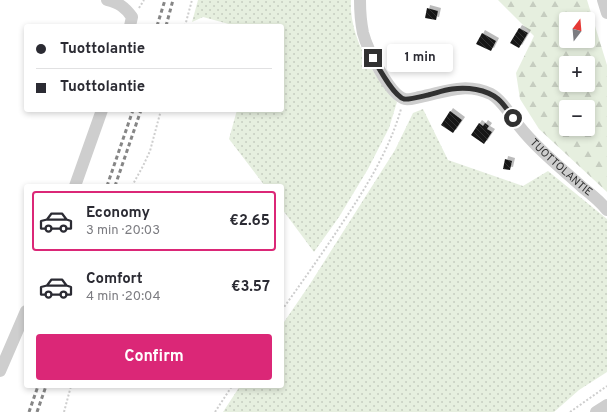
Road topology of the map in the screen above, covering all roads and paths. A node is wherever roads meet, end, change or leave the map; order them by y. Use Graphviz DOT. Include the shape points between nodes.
graph roads {
  1 [pos="107,0"];
  2 [pos="192,0"];
  3 [pos="360,0"];
  4 [pos="603,0"];
  5 [pos="607,13"];
  6 [pos="130,24"];
  7 [pos="186,24"];
  8 [pos="404,99"];
  9 [pos="101,112"];
  10 [pos="160,112"];
  11 [pos="76,184"];
  12 [pos="133,184"];
  13 [pos="607,210"];
  14 [pos="284,307"];
  15 [pos="24,316"];
  16 [pos="0,371"];
  17 [pos="607,386"];
  18 [pos="70,388"];
  19 [pos="231,388"];
  20 [pos="607,405"];
  21 [pos="64,412"];
  22 [pos="215,412"];
  23 [pos="570,412"];
  24 [pos="596,412"];
  1 -- 6 [label="street" via="116,2 127,10 132,17"];
  2 -- 7 [label="path"];
  3 -- 8 [label="street" via="366,44 387,83"];
  4 -- 5 [label="street"];
  8 -- 13 [label="street, TUOTTOLANTIE" via="463,88 484,91 492,95 545,154"];
  8 -- 14 [label="path" via="390,141 375,171"];
  9 -- 11 [label="street"];
  10 -- 12 [label="path" via="150,151"];
  15 -- 16 [label="street"];
  17 -- 23 [label="path"];
  18 -- 21 [label="path"];
  19 -- 22 [label="path"];
  20 -- 24 [label="street"];
}
